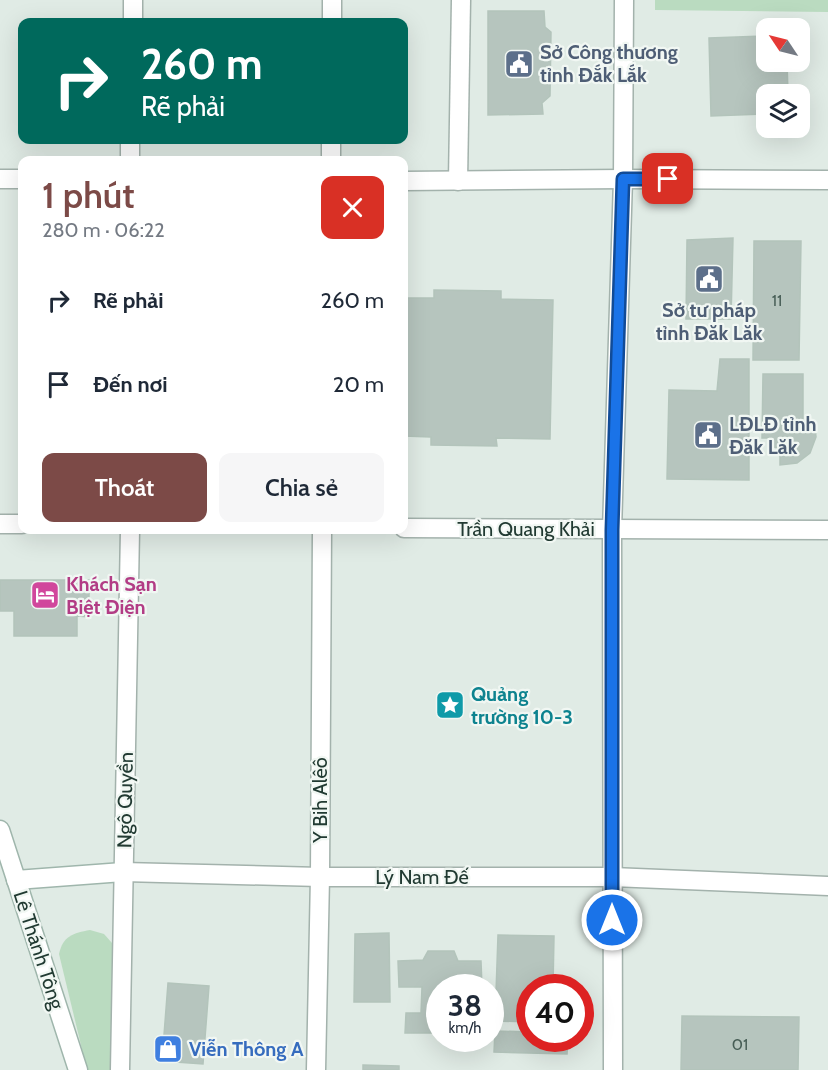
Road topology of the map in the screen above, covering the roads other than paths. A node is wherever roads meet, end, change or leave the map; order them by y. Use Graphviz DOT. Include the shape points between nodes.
graph roads {
  1 [pos="133,0"];
  2 [pos="332,0"];
  3 [pos="461,0"];
  4 [pos="624,0"];
  5 [pos="133,18"];
  6 [pos="332,18"];
  7 [pos="0,179"];
  8 [pos="18,179"];
  9 [pos="623,179"];
  10 [pos="828,180"];
  11 [pos="458,181"];
  12 [pos="408,182"];
  13 [pos="0,524"];
  14 [pos="18,524"];
  15 [pos="408,528"];
  16 [pos="612,530"];
  17 [pos="828,530"];
  18 [pos="130,534"];
  19 [pos="322,534"];
  20 [pos="0,831"];
  21 [pos="123,872"];
  22 [pos="320,877"];
  23 [pos="612,877"];
  24 [pos="16,880"];
  25 [pos="828,886"];
  26 [pos="78,1070"];
  27 [pos="120,1070"];
  28 [pos="316,1070"];
  29 [pos="613,1070"];
  1 -- 5 [label="street"];
  2 -- 6 [label="street"];
  3 -- 11 [label="street"];
  4 -- 9 [label="street"];
  7 -- 8 [label="street"];
  9 -- 10 [label="street"];
  9 -- 11 [label="street"];
  9 -- 16 [label="street"];
  11 -- 12 [label="street"];
  13 -- 14 [label="street"];
  15 -- 16 [label="street, Trần Quang Khải"];
  16 -- 17 [label="street, Trần Quang Khải"];
  16 -- 23 [label="street"];
  18 -- 21 [label="street, Ngô Quyền"];
  19 -- 22 [label="street, Y Bih Alêô"];
  20 -- 24 [label="street, Lê Thánh Tông"];
  21 -- 22 [label="street, Lý Nam Đế"];
  21 -- 24 [label="street, Lý Nam Đế"];
  21 -- 27 [label="street, Ngô Quyền"];
  22 -- 23 [label="street, Lý Nam Đế"];
  22 -- 28 [label="street, Y Bih Alêô"];
  23 -- 25 [label="street, Lý Nam Đế"];
  23 -- 29 [label="street"];
  24 -- 26 [label="street, Lê Thánh Tông"];
}
